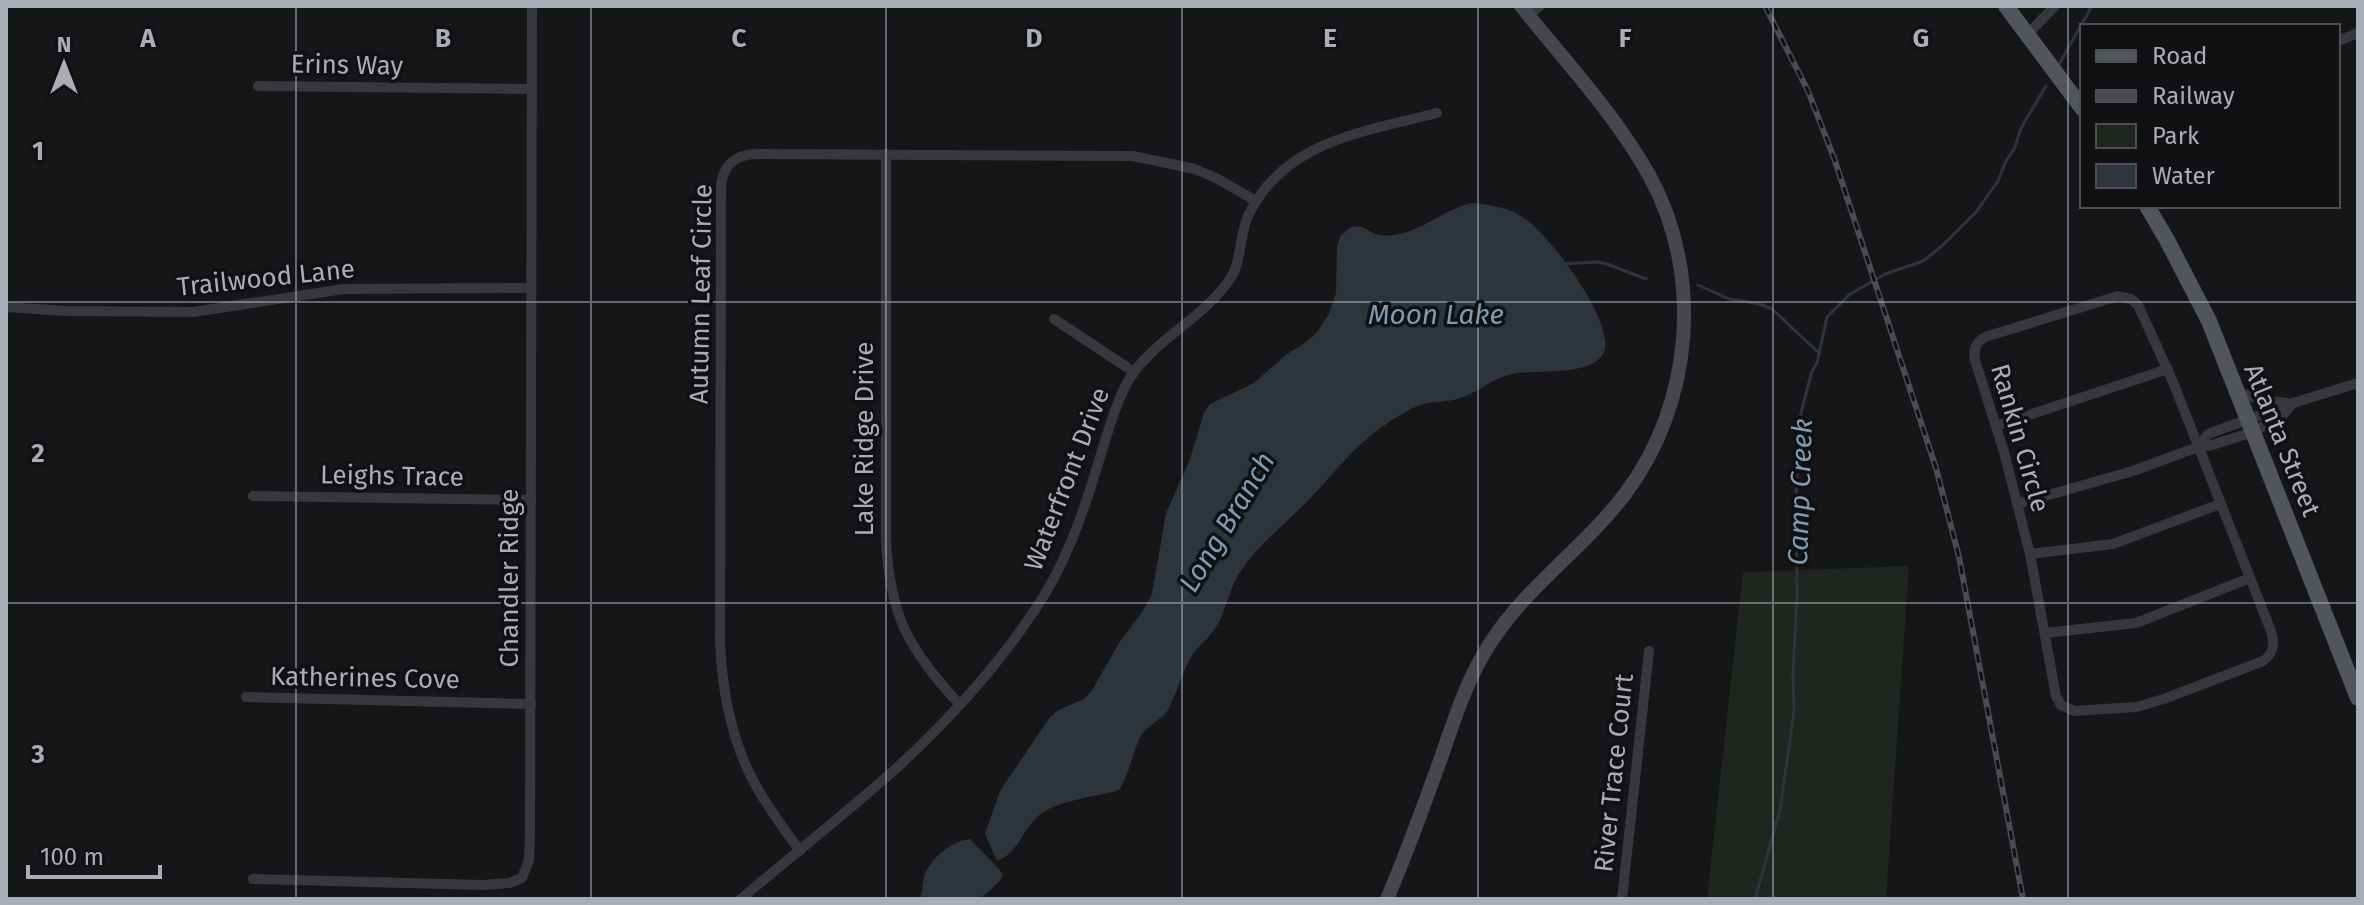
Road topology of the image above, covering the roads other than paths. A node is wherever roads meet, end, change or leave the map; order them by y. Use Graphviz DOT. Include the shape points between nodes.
graph roads {
  1 [pos="532,6"];
  2 [pos="2006,6"];
  3 [pos="2055,6"];
  4 [pos="1530,9"];
  5 [pos="2027,35"];
  6 [pos="258,86"];
  7 [pos="532,89"];
  8 [pos="2080,105"];
  9 [pos="1437,113"];
  10 [pos="886,154"];
  11 [pos="1256,201"];
  12 [pos="2148,208"];
  13 [pos="531,288"];
  14 [pos="6,307"];
  15 [pos="1054,319"];
  16 [pos="2168,369"];
  17 [pos="1134,372"];
  18 [pos="2358,383"];
  19 [pos="2236,391"];
  20 [pos="2293,403"];
  21 [pos="1996,426"];
  22 [pos="2251,426"];
  23 [pos="2198,447"];
  24 [pos="253,496"];
  25 [pos="531,500"];
  26 [pos="2017,504"];
  27 [pos="2220,504"];
  28 [pos="2030,554"];
  29 [pos="2250,578"];
  30 [pos="2045,633"];
  31 [pos="1649,651"];
  32 [pos="2352,666"];
  33 [pos="246,697"];
  34 [pos="2358,698"];
  35 [pos="531,704"];
  36 [pos="959,704"];
  37 [pos="800,851"];
  38 [pos="253,879"];
  39 [pos="741,899"];
  40 [pos="1387,899"];
  41 [pos="1622,899"];
  1 -- 7 [label="street, Chandler Ridge"];
  2 -- 5 [label="main road"];
  3 -- 5 [label="street"];
  4 -- 40 [label="street" via="1629,142 1657,189 1682,275 1680,366 1667,417 1635,480 1612,511 1507,619 1475,669"];
  5 -- 8 [label="main road"];
  6 -- 7 [label="street, Erins Way"];
  7 -- 13 [label="street, Chandler Ridge"];
  9 -- 11 [label="street, Waterfront Drive" via="1328,142 1298,157"];
  10 -- 11 [label="street, Autumn Leaf Circle" via="1133,156 1195,169"];
  10 -- 36 [label="street, Lake Ridge Drive" via="889,580 909,638"];
  10 -- 37 [label="street, Autumn Leaf Circle" via="746,154 726,167 721,182 723,675 732,723 754,782"];
  11 -- 17 [label="street, Waterfront Drive" via="1227,284"];
  12 -- 19 [label="main road, Atlanta Street" via="2209,321"];
  13 -- 14 [label="street, Trailwood Lane" via="344,289 193,312"];
  13 -- 25 [label="street, Chandler Ridge"];
  15 -- 17 [label="street"];
  16 -- 21 [label="street"];
  16 -- 21 [label="street, Rankin Circle" via="2138,305 2126,297 1991,335 1978,343 1974,355"];
  16 -- 23 [label="street, Rankin Circle"];
  17 -- 36 [label="street, Waterfront Drive" via="1053,580 1010,645"];
  18 -- 20 [label="street"];
  19 -- 20 [label="street"];
  19 -- 22 [label="main road, Atlanta Street"];
  20 -- 22 [label="street" via="2282,416"];
  21 -- 26 [label="street, Rankin Circle"];
  22 -- 23 [label="street"];
  22 -- 32 [label="main road, Atlanta Street"];
  23 -- 26 [label="street"];
  23 -- 27 [label="street, Rankin Circle"];
  24 -- 25 [label="street, Leighs Trace"];
  25 -- 35 [label="street, Chandler Ridge"];
  26 -- 28 [label="street, Rankin Circle"];
  27 -- 28 [label="street" via="2113,544"];
  27 -- 29 [label="street, Rankin Circle"];
  28 -- 30 [label="street, Rankin Circle"];
  29 -- 30 [label="street" via="2136,623"];
  29 -- 30 [label="street, Rankin Circle" via="2273,637 2269,656 2150,704 2078,712 2066,708 2056,696"];
  31 -- 41 [label="street, River Trace Court"];
  32 -- 34 [label="main road, Atlanta Street"];
  33 -- 35 [label="street, Katherines Cove"];
  35 -- 38 [label="street, Chandler Ridge" via="529,860 522,878 483,885"];
  36 -- 37 [label="street, Waterfront Drive" via="892,772"];
  37 -- 39 [label="street, Waterfront Drive"];
}
